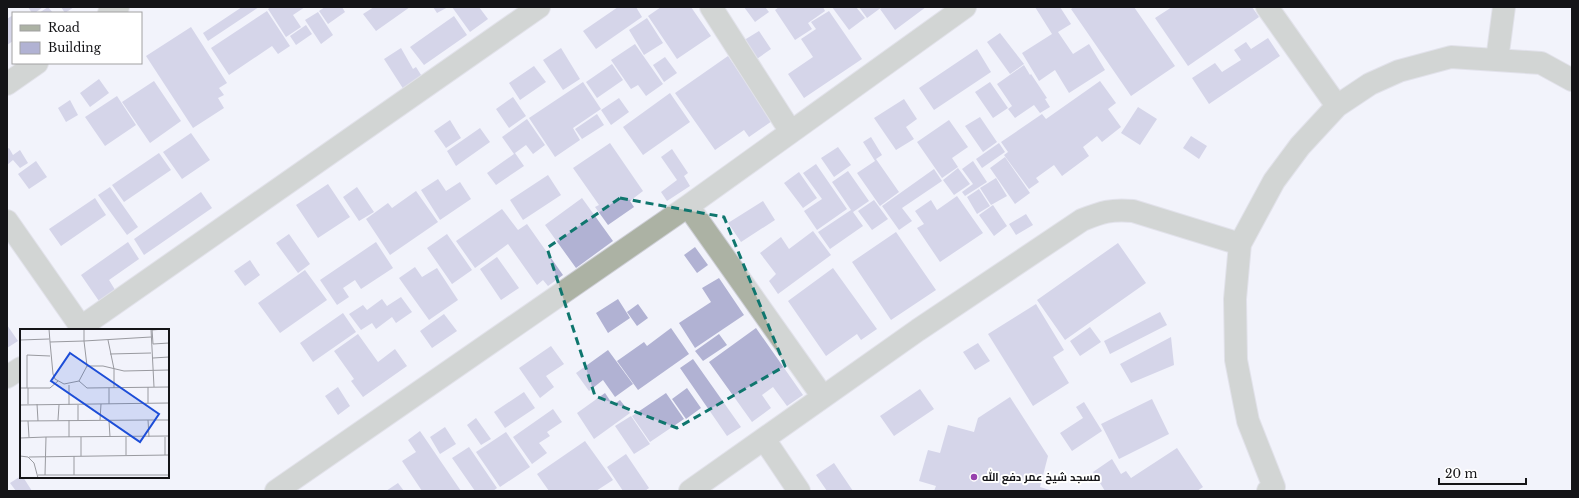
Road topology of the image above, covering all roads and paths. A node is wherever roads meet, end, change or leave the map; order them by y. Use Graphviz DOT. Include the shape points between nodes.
graph roads {
  1 [pos="539,7"];
  2 [pos="711,7"];
  3 [pos="965,7"];
  4 [pos="1267,7"];
  5 [pos="1504,7"];
  6 [pos="1497,60"];
  7 [pos="36,64"];
  8 [pos="1572,80"];
  9 [pos="7,84"];
  10 [pos="1337,106"];
  11 [pos="792,132"];
  12 [pos="688,206"];
  13 [pos="7,221"];
  14 [pos="1240,244"];
  15 [pos="78,328"];
  16 [pos="20,369"];
  17 [pos="7,377"];
  18 [pos="823,397"];
  19 [pos="764,439"];
  20 [pos="1273,490"];
  21 [pos="276,491"];
  22 [pos="690,491"];
  23 [pos="799,491"];
  1 -- 15 [label="street"];
  2 -- 11 [label="street"];
  3 -- 11 [label="street"];
  4 -- 10 [label="street"];
  5 -- 6 [label="street"];
  6 -- 8 [label="street" via="1541,64"];
  6 -- 10 [label="street" via="1451,57 1399,71 1370,84"];
  7 -- 9 [label="street"];
  10 -- 14 [label="street" via="1300,146 1274,181"];
  11 -- 12 [label="street"];
  12 -- 18 [label="street"];
  12 -- 21 [label="street"];
  13 -- 15 [label="street"];
  14 -- 18 [label="street" via="1133,211 1104,212 1082,220"];
  14 -- 20 [label="street" via="1235,299 1236,360 1248,421"];
  16 -- 17 [label="street"];
  18 -- 19 [label="street"];
  19 -- 22 [label="street"];
  19 -- 23 [label="street"];
}
